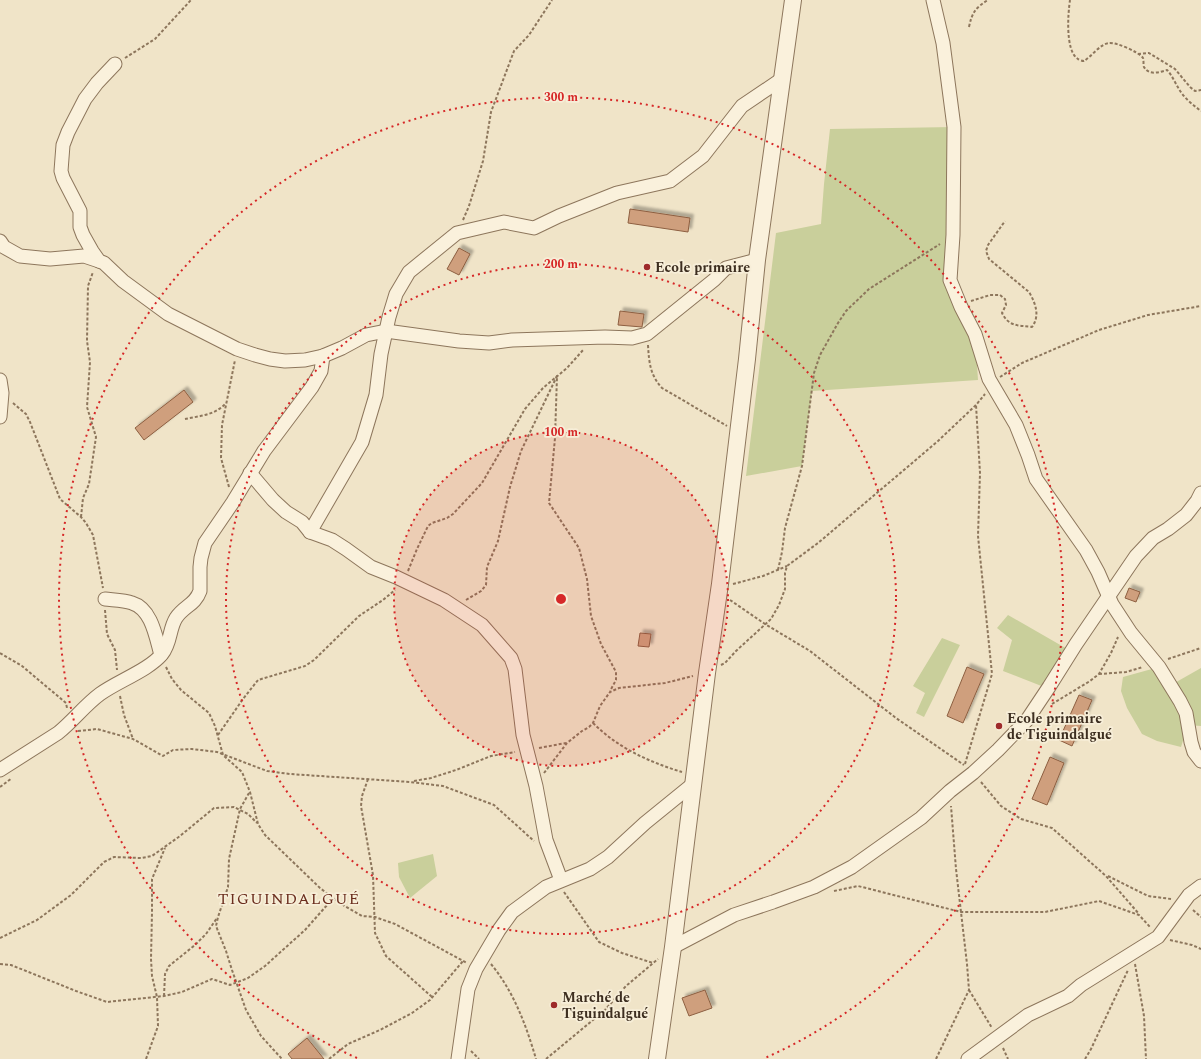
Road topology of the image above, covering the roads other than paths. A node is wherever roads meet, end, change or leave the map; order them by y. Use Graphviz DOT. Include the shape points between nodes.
graph roads {
  1 [pos="793,0"];
  2 [pos="933,0"];
  3 [pos="115,64"];
  4 [pos="782,79"];
  5 [pos="0,241"];
  6 [pos="757,260"];
  7 [pos="101,262"];
  8 [pos="386,331"];
  9 [pos="323,356"];
  10 [pos="0,380"];
  11 [pos="0,417"];
  12 [pos="250,473"];
  13 [pos="1201,493"];
  14 [pos="310,532"];
  15 [pos="1108,597"];
  16 [pos="105,599"];
  17 [pos="161,655"];
  18 [pos="1201,761"];
  19 [pos="0,770"];
  20 [pos="694,780"];
  21 [pos="561,880"];
  22 [pos="1201,886"];
  23 [pos="673,947"];
  24 [pos="458,1059"];
  25 [pos="657,1059"];
  26 [pos="968,1059"];
  1 -- 4 [label="street"];
  2 -- 15 [label="street" via="943,43 954,128 950,280 975,334 989,379 1016,425 1036,479 1086,550"];
  3 -- 7 [label="street" via="85,99 68,132 63,145 61,171 80,211 83,235"];
  4 -- 6 [label="street"];
  4 -- 8 [label="street" via="742,106 703,156 670,181 617,193 534,228 504,222 456,233 409,272 396,294"];
  5 -- 7 [label="street" via="4,247 20,256 50,259 84,256"];
  6 -- 8 [label="street" via="726,268 646,334 632,338 596,337 489,343"];
  6 -- 20 [label="street" via="719,591"];
  7 -- 9 [label="street" via="168,314 237,349 286,361"];
  8 -- 9 [label="street" via="366,335"];
  8 -- 14 [label="street" via="376,395 362,442"];
  9 -- 12 [label="street" via="318,378"];
  10 -- 11 [label="street"];
  12 -- 14 [label="street" via="273,500 302,522"];
  12 -- 17 [label="street" via="205,544 201,558 198,597 177,617 172,625 168,644"];
  13 -- 15 [label="street" via="1186,515 1153,538 1136,556"];
  14 -- 21 [label="street" via="332,540 371,568 444,600 482,625 511,658 515,669 523,735 546,840"];
  15 -- 18 [label="street" via="1131,633 1158,666 1180,702 1186,713 1194,752"];
  15 -- 23 [label="street" via="1027,720 998,750 921,818 852,867 814,887 734,915"];
  16 -- 17 [label="street" via="132,602 139,606 151,620"];
  17 -- 19 [label="street" via="100,694 81,711 72,728 58,733"];
  20 -- 21 [label="street" via="608,858 590,869"];
  20 -- 23 [label="street"];
  21 -- 24 [label="street" via="546,887 512,912 476,968 468,990"];
  22 -- 26 [label="street" via="1188,895 1158,937 1081,985 1068,996 1028,1015"];
  23 -- 25 [label="street"];
}
